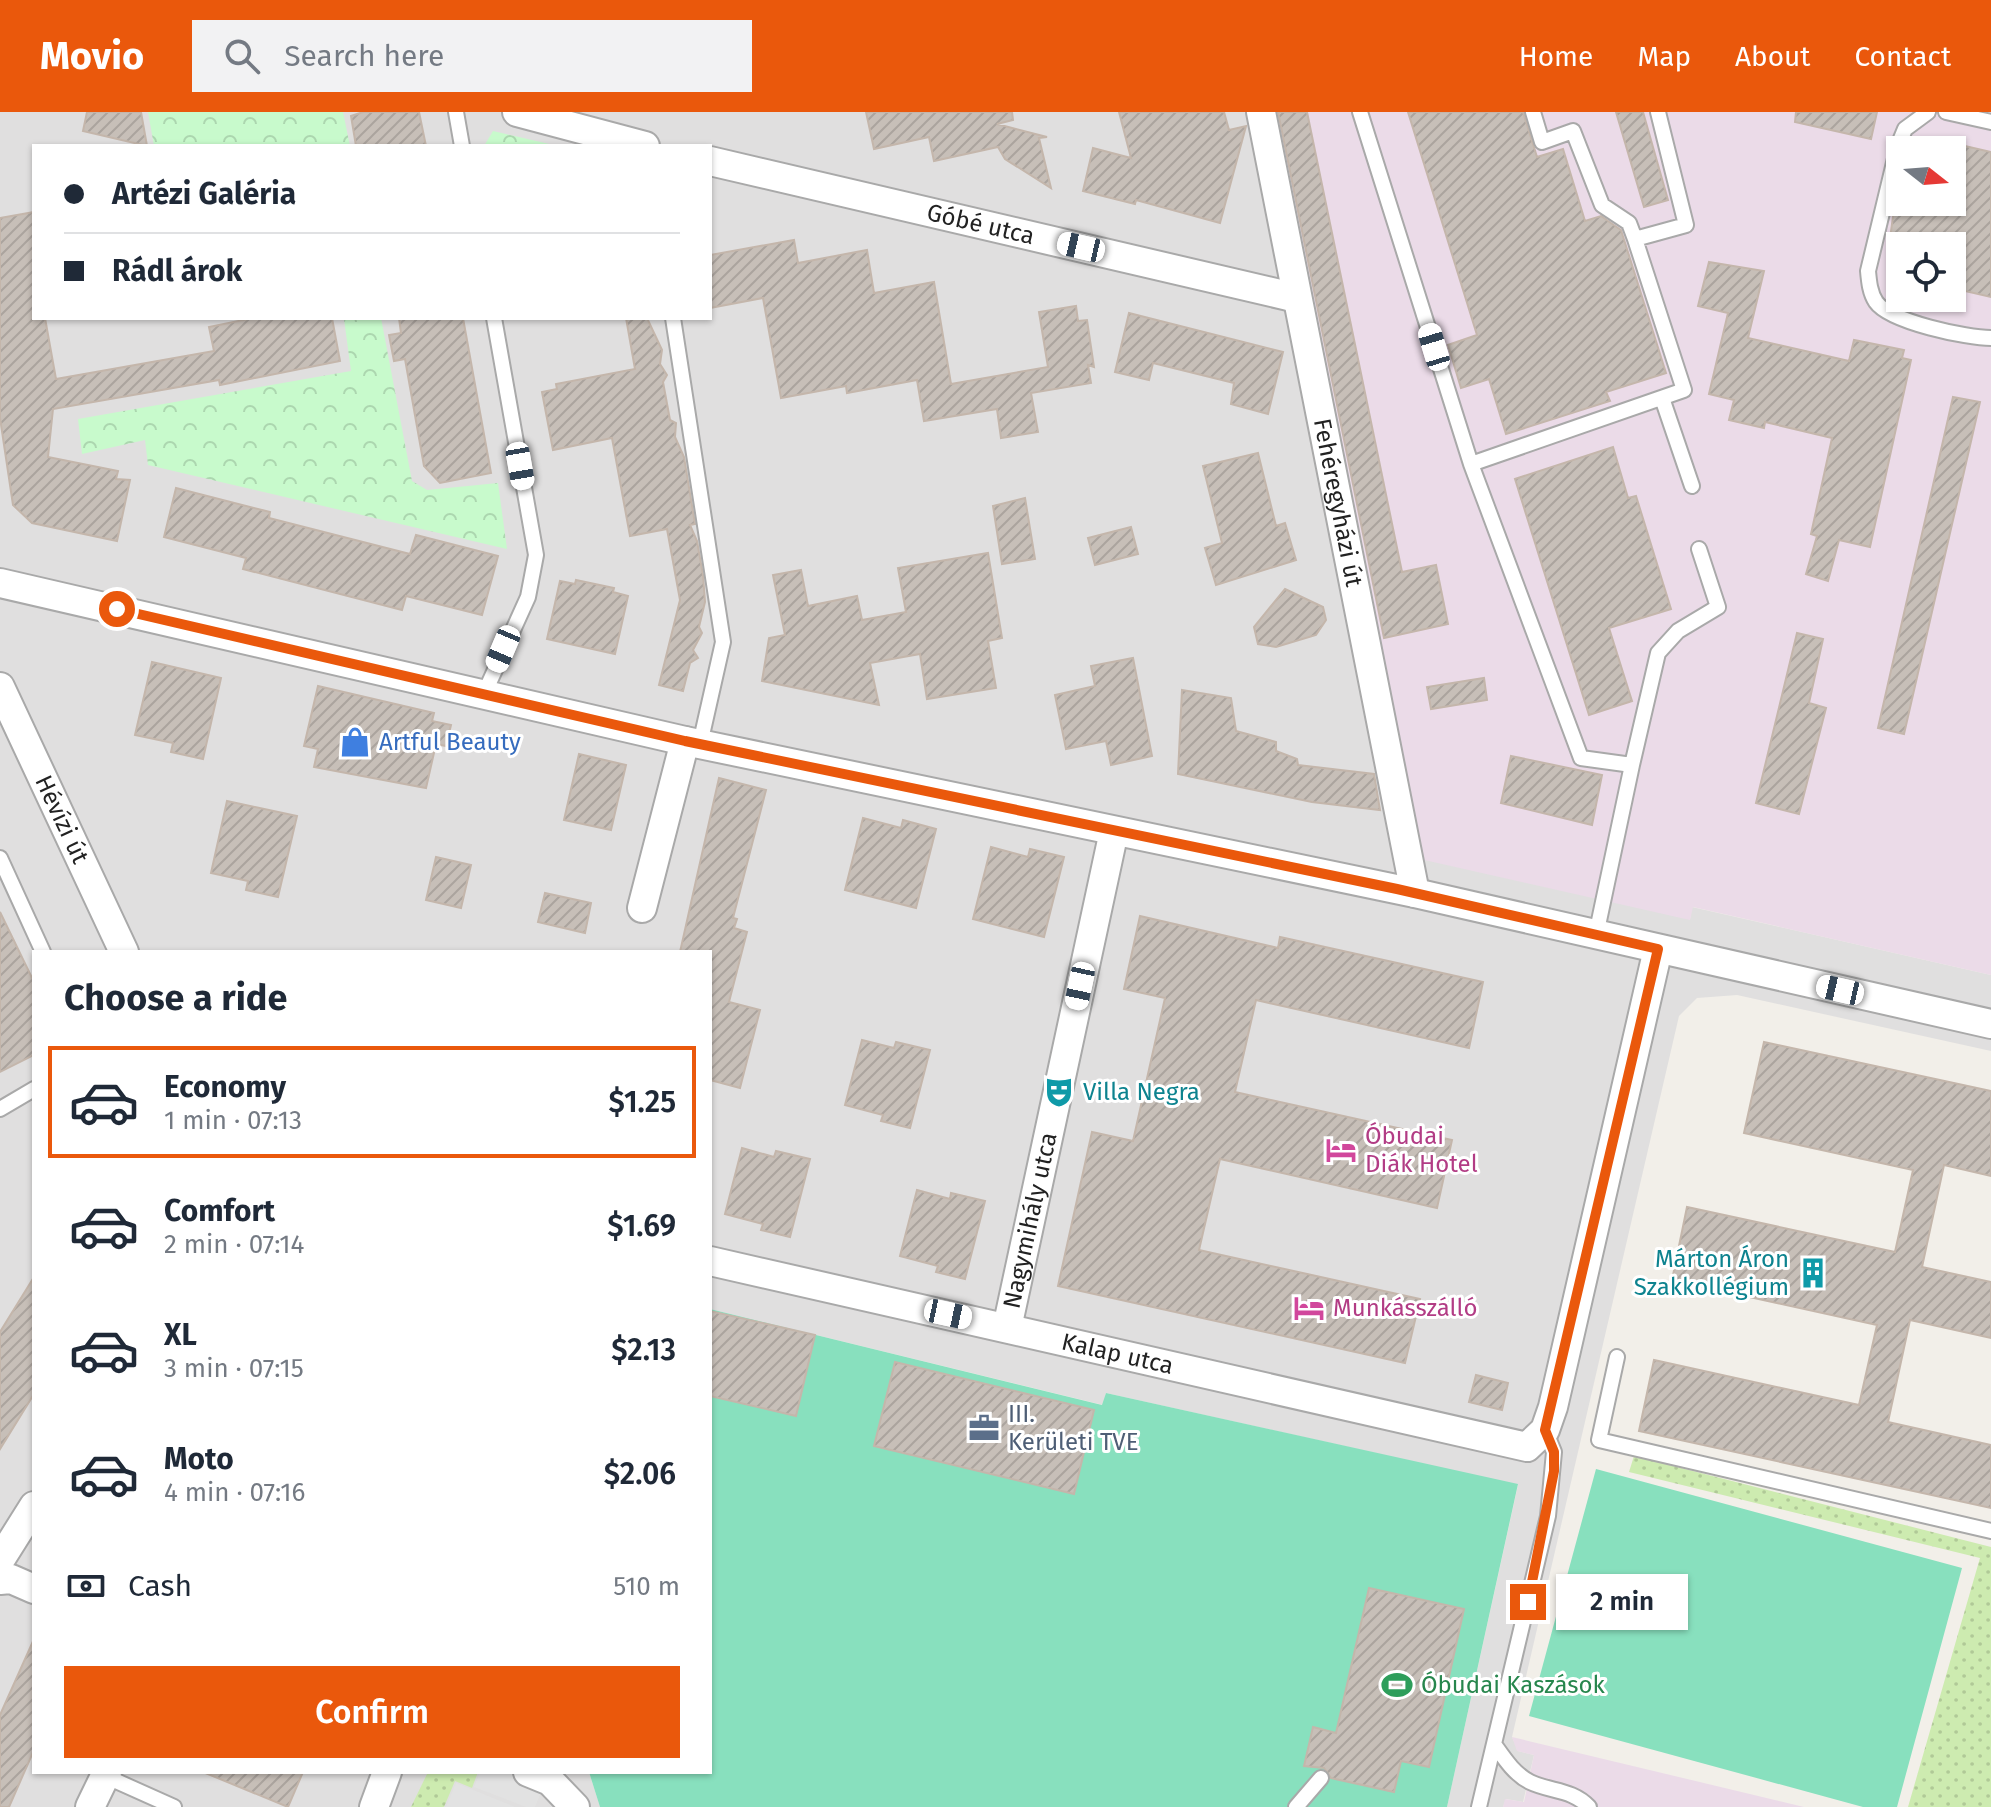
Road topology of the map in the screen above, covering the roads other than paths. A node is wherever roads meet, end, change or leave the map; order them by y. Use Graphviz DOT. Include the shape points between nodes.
graph roads {
  1 [pos="456,112"];
  2 [pos="517,112"];
  3 [pos="1261,112"];
  4 [pos="1360,112"];
  5 [pos="1533,112"];
  6 [pos="1658,112"];
  7 [pos="1928,112"];
  8 [pos="1946,112"];
  9 [pos="1991,122"];
  10 [pos="462,144"];
  11 [pos="637,144"];
  12 [pos="712,161"];
  13 [pos="1635,239"];
  14 [pos="1297,298"];
  15 [pos="494,320"];
  16 [pos="673,320"];
  17 [pos="1991,338"];
  18 [pos="1662,398"];
  19 [pos="1471,464"];
  20 [pos="1692,486"];
  21 [pos="1699,549"];
  22 [pos="0,583"];
  23 [pos="0,687"];
  24 [pos="484,694"];
  25 [pos="693,742"];
  26 [pos="1632,765"];
  27 [pos="1114,831"];
  28 [pos="0,858"];
  29 [pos="1415,893"];
  30 [pos="642,908"];
  31 [pos="1596,935"];
  32 [pos="1658,949"];
  33 [pos="42,950"];
  34 [pos="123,950"];
  35 [pos="1991,1024"];
  36 [pos="32,1090"];
  37 [pos="0,1109"];
  38 [pos="712,1261"];
  39 [pos="1007,1328"];
  40 [pos="1617,1357"];
  41 [pos="1536,1438"];
  42 [pos="32,1509"];
  43 [pos="1991,1531"];
  44 [pos="0,1560"];
  45 [pos="0,1580"];
  46 [pos="32,1588"];
  47 [pos="1494,1744"];
  48 [pos="106,1774"];
  49 [pos="386,1774"];
  50 [pos="533,1774"];
  51 [pos="1321,1778"];
  52 [pos="90,1807"];
  53 [pos="174,1807"];
  54 [pos="374,1807"];
  55 [pos="575,1807"];
  56 [pos="1296,1807"];
  57 [pos="1479,1807"];
  58 [pos="1589,1807"];
  1 -- 10 [label="lane"];
  2 -- 11 [label="street"];
  3 -- 14 [label="street, Fehéregyházi út"];
  4 -- 19 [label="lane"];
  5 -- 13 [label="lane" via="1542,142 1573,131 1602,205 1629,223"];
  6 -- 13 [label="lane" via="1686,225"];
  7 -- 17 [label="lane" via="1905,129 1898,146 1868,271 1870,290 1878,305 1893,315"];
  8 -- 9 [label="lane"];
  12 -- 14 [label="street, Góbé utca"];
  13 -- 18 [label="lane" via="1684,390"];
  14 -- 29 [label="street, Fehéregyházi út"];
  15 -- 24 [label="lane" via="536,555 528,597"];
  16 -- 25 [label="lane" via="723,642"];
  18 -- 19 [label="lane"];
  18 -- 20 [label="lane"];
  19 -- 26 [label="lane" via="1581,758"];
  21 -- 26 [label="lane" via="1718,607 1678,631 1658,653"];
  22 -- 24 [label="street"];
  23 -- 34 [label="street, Hévízi út"];
  24 -- 25 [label="street"];
  25 -- 27 [label="street"];
  25 -- 30 [label="street"];
  26 -- 31 [label="lane"];
  27 -- 29 [label="street"];
  27 -- 39 [label="street, Nagymihály utca"];
  28 -- 33 [label="lane"];
  29 -- 31 [label="street"];
  31 -- 32 [label="street"];
  32 -- 35 [label="street"];
  32 -- 41 [label="street"];
  36 -- 37 [label="lane"];
  38 -- 39 [label="street, Kalap utca"];
  39 -- 41 [label="street, Kalap utca"];
  40 -- 43 [label="lane" via="1599,1440"];
  41 -- 47 [label="lane" via="1554,1452 1548,1516"];
  42 -- 44 [label="street"];
  45 -- 46 [label="street"];
  47 -- 57 [label="lane"];
  47 -- 58 [label="lane" via="1529,1782 1578,1796"];
  48 -- 52 [label="street"];
  48 -- 53 [label="lane"];
  49 -- 54 [label="street"];
  50 -- 55 [label="street" via="550,1781"];
  51 -- 56 [label="lane"];
}
